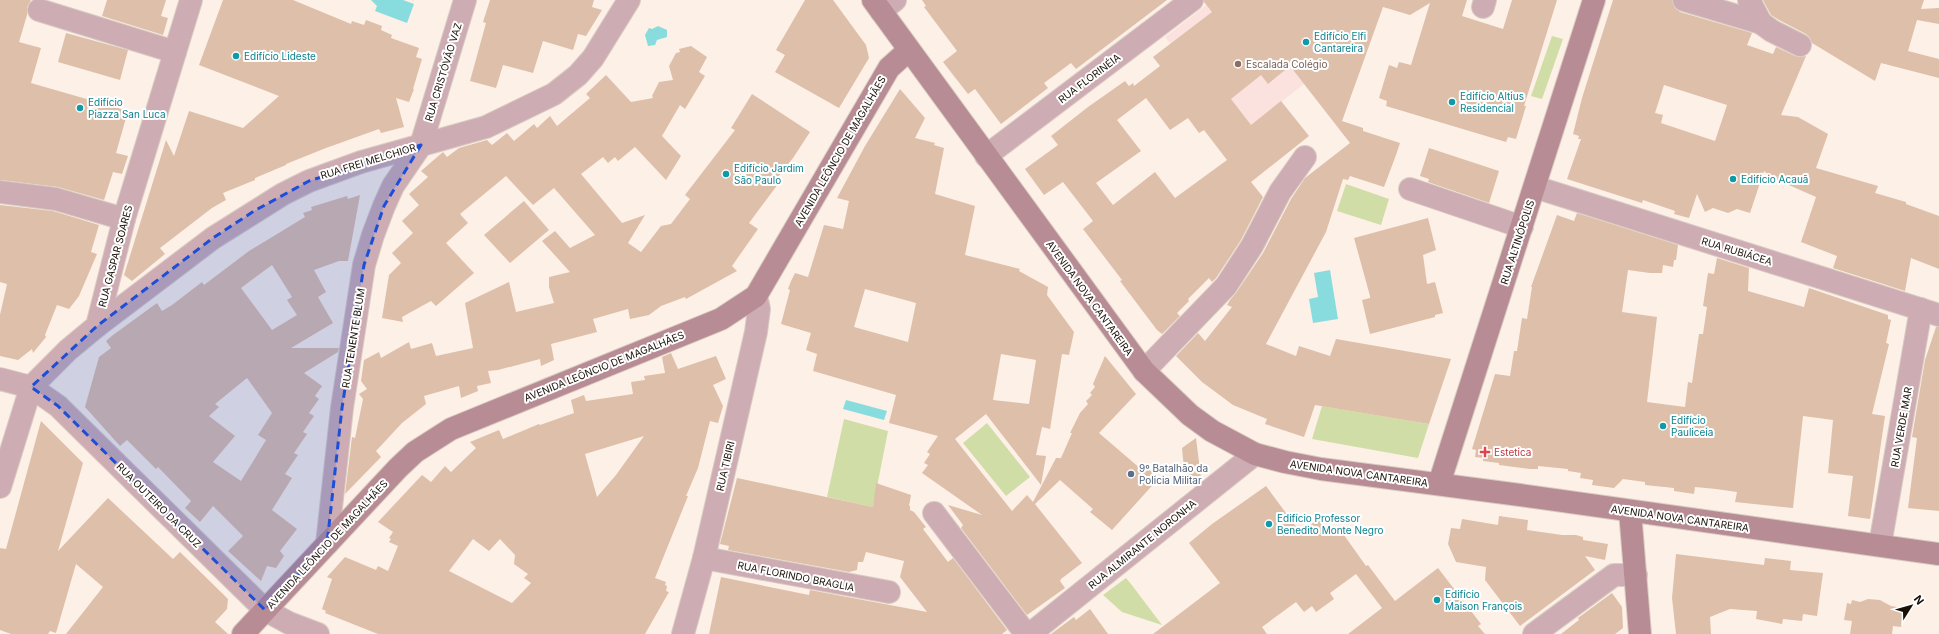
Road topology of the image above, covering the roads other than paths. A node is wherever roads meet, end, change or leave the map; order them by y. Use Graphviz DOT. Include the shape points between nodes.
graph roads {
  1 [pos="191,0"];
  2 [pos="465,0"];
  3 [pos="629,0"];
  4 [pos="1192,0"];
  5 [pos="1594,0"];
  6 [pos="1684,0"];
  7 [pos="1749,0"];
  8 [pos="883,4"];
  9 [pos="39,10"];
  10 [pos="1761,23"];
  11 [pos="1800,45"];
  12 [pos="909,50"];
  13 [pos="175,52"];
  14 [pos="421,145"];
  15 [pos="986,156"];
  16 [pos="1306,157"];
  17 [pos="1535,188"];
  18 [pos="1410,189"];
  19 [pos="0,192"];
  20 [pos="124,219"];
  21 [pos="1522,227"];
  22 [pos="756,296"];
  23 [pos="1930,312"];
  24 [pos="97,326"];
  25 [pos="1144,370"];
  26 [pos="0,379"];
  27 [pos="31,387"];
  28 [pos="1255,454"];
  29 [pos="1440,484"];
  30 [pos="0,487"];
  31 [pos="1630,511"];
  32 [pos="934,513"];
  33 [pos="326,544"];
  34 [pos="1880,545"];
  35 [pos="1939,554"];
  36 [pos="704,558"];
  37 [pos="1636,575"];
  38 [pos="888,592"];
  39 [pos="265,610"];
  40 [pos="243,634"];
  41 [pos="318,634"];
  42 [pos="683,634"];
  43 [pos="1026,634"];
  44 [pos="1030,634"];
  45 [pos="1534,634"];
  46 [pos="1640,634"];
  1 -- 13 [label="street, RUA GASPAR SOARES"];
  2 -- 14 [label="street, RUA CRISTÓVÃO VAZ"];
  3 -- 14 [label="street, RUA FREI MELCHIOR" via="593,58 578,75 554,94 486,127"];
  4 -- 15 [label="street, RUA FLORINÉIA"];
  5 -- 17 [label="main road, RUA ALTINÓPOLIS"];
  6 -- 10 [label="street"];
  7 -- 10 [label="street"];
  8 -- 12 [label="main road, AVENIDA NOVA CANTAREIRA"];
  9 -- 13 [label="street"];
  10 -- 11 [label="street"];
  12 -- 15 [label="main road, AVENIDA NOVA CANTAREIRA"];
  12 -- 22 [label="main road, AVENIDA LEÔNCIO DE MAGALHÃES" via="889,68"];
  13 -- 20 [label="street, RUA GASPAR SOARES"];
  14 -- 24 [label="street, RUA FREI MELCHIOR" via="333,171 283,194 213,238"];
  14 -- 33 [label="street, RUA TENENTE BLUM" via="384,206 364,266 342,408"];
  15 -- 25 [label="main road, AVENIDA NOVA CANTAREIRA"];
  16 -- 25 [label="street" via="1280,192 1252,246 1226,286"];
  17 -- 21 [label="main road, RUA ALTINÓPOLIS"];
  17 -- 23 [label="street, RUA RUBIÁCEA"];
  18 -- 21 [label="street"];
  19 -- 20 [label="street" via="56,198"];
  20 -- 24 [label="street, RUA GASPAR SOARES"];
  21 -- 29 [label="main road, RUA ALTINÓPOLIS"];
  22 -- 33 [label="main road, AVENIDA LEÔNCIO DE MAGALHÃES" via="721,319 480,416 431,440 398,468"];
  22 -- 36 [label="street, RUA TIBIRI" via="759,309 756,332"];
  23 -- 34 [label="street, RUA VERDE MAR"];
  24 -- 27 [label="street"];
  25 -- 28 [label="main road, AVENIDA NOVA CANTAREIRA" via="1190,415 1212,431"];
  26 -- 27 [label="street, RUA OUTEIRO DA CRUZ"];
  27 -- 30 [label="street"];
  27 -- 39 [label="street, RUA OUTEIRO DA CRUZ" via="58,406"];
  28 -- 29 [label="main road, AVENIDA NOVA CANTAREIRA" via="1321,469"];
  28 -- 44 [label="street, RUA ALMIRANTE NORONHA"];
  29 -- 31 [label="main road, AVENIDA NOVA CANTAREIRA"];
  31 -- 34 [label="main road, AVENIDA NOVA CANTAREIRA"];
  31 -- 37 [label="main road"];
  32 -- 43 [label="street"];
  33 -- 39 [label="main road, AVENIDA LEÔNCIO DE MAGALHÃES"];
  34 -- 35 [label="main road, AVENIDA NOVA CANTAREIRA"];
  36 -- 38 [label="street, RUA FLORINDO BRAGLIA"];
  36 -- 42 [label="street, RUA TIBIRI"];
  37 -- 45 [label="street" via="1614,575"];
  37 -- 46 [label="main road"];
  39 -- 40 [label="main road, AVENIDA LEÔNCIO DE MAGALHÃES"];
  39 -- 41 [label="street, RUA OUTEIRO DA CRUZ"];
}
